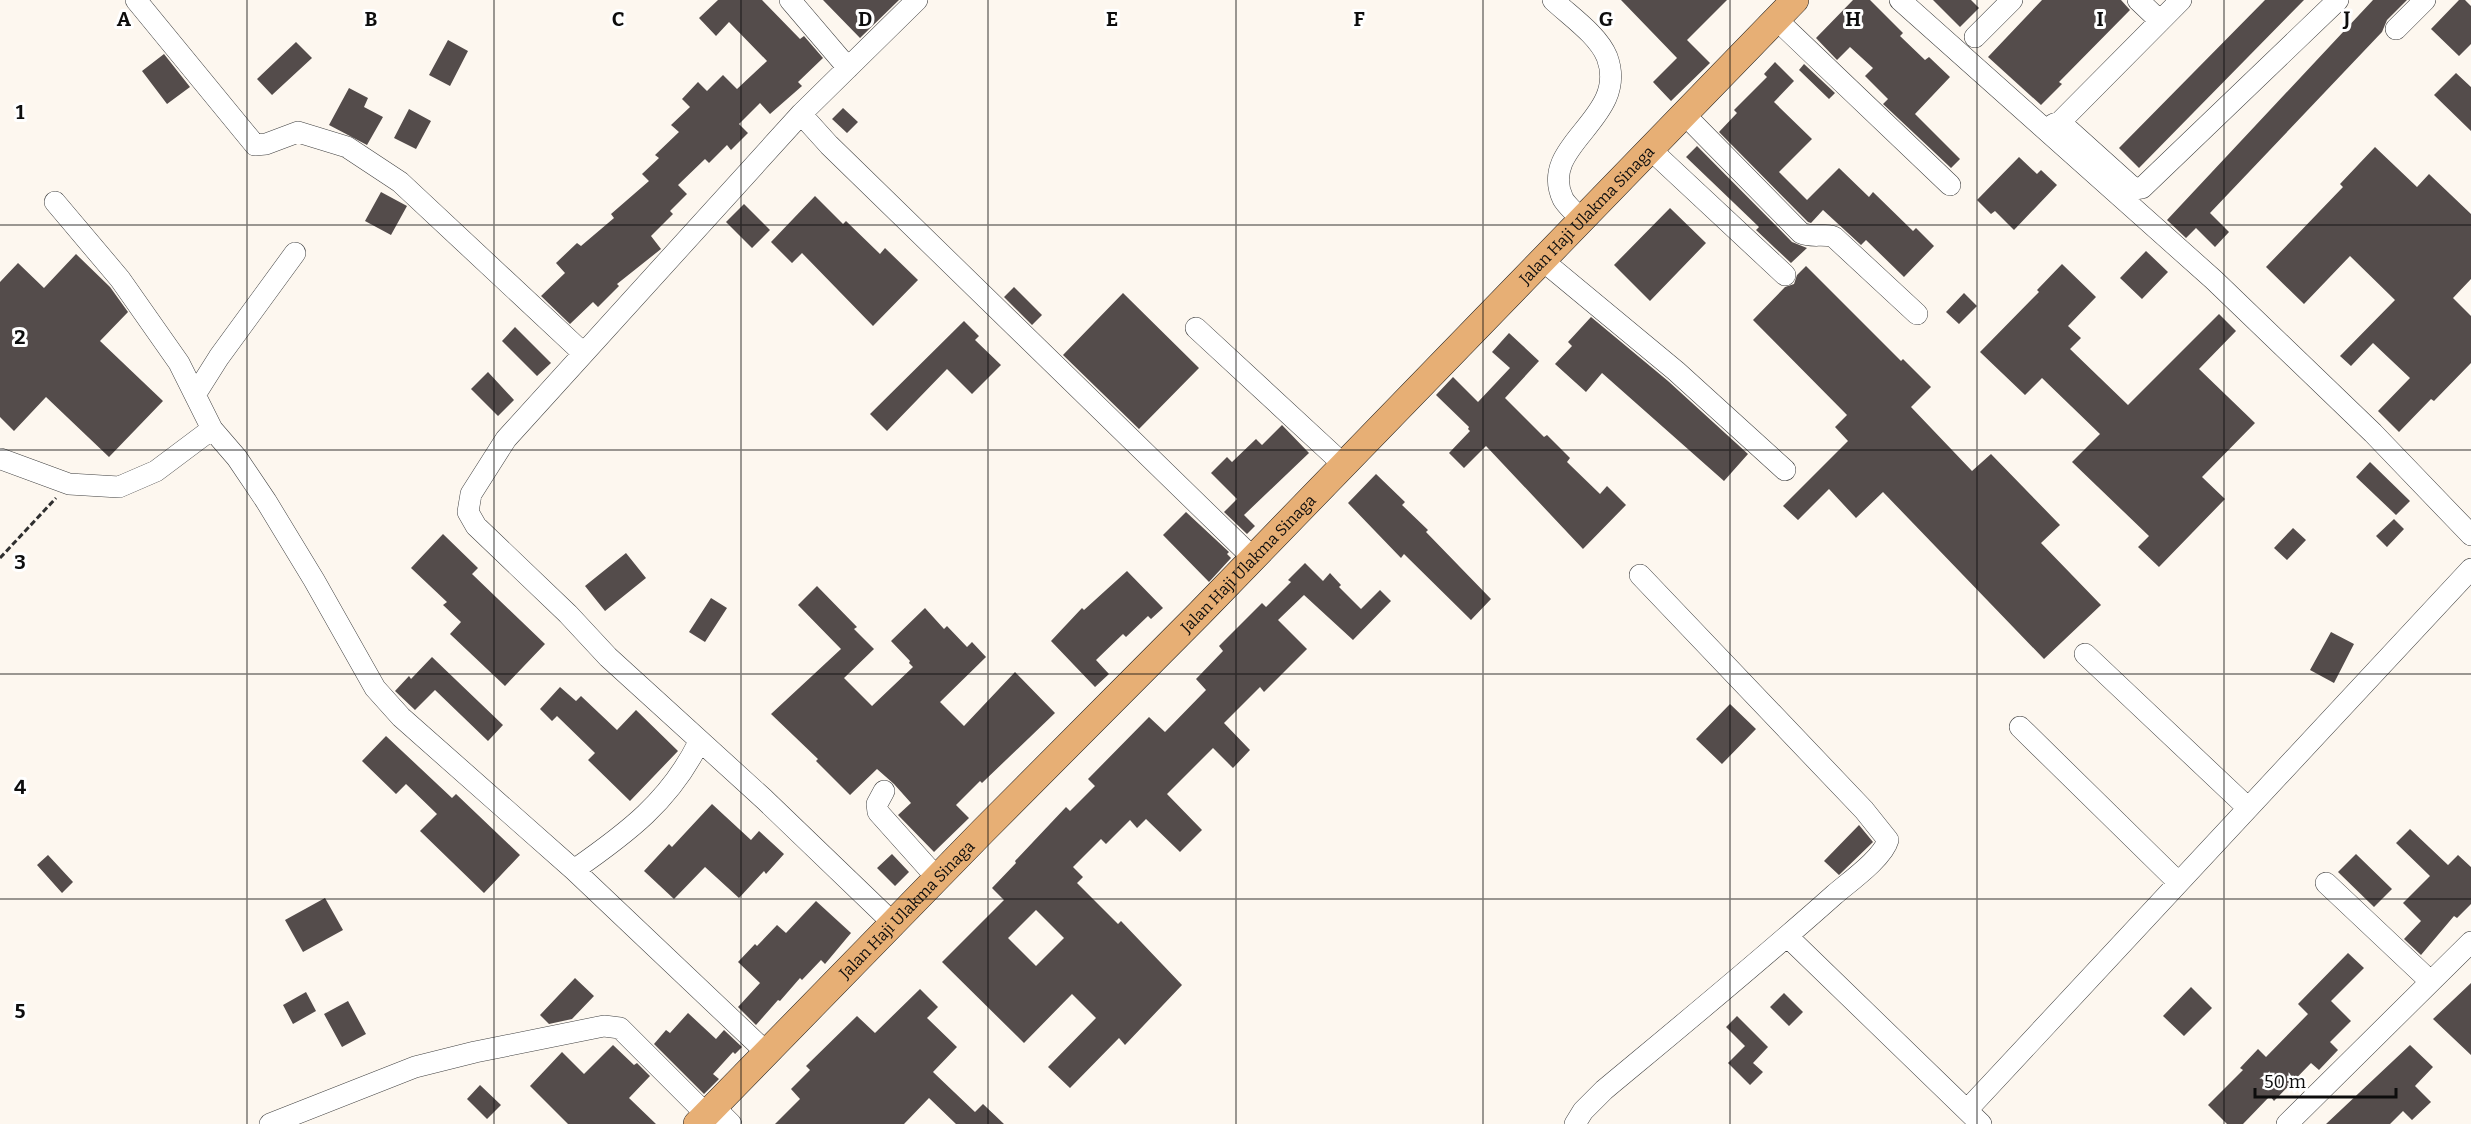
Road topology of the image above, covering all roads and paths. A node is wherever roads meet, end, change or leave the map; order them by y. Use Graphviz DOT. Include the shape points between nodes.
graph roads {
  1 [pos="136,0"];
  2 [pos="790,0"];
  3 [pos="917,0"];
  4 [pos="1553,0"];
  5 [pos="1795,0"];
  6 [pos="1900,0"];
  7 [pos="2012,0"];
  8 [pos="2138,0"];
  9 [pos="2181,0"];
  10 [pos="2338,0"];
  11 [pos="2425,0"];
  12 [pos="1776,19"];
  13 [pos="2160,21"];
  14 [pos="2396,29"];
  15 [pos="1975,38"];
  16 [pos="848,68"];
  17 [pos="801,114"];
  18 [pos="1684,114"];
  19 [pos="1650,149"];
  20 [pos="1950,185"];
  21 [pos="55,202"];
  22 [pos="1581,220"];
  23 [pos="295,253"];
  24 [pos="1542,260"];
  25 [pos="1785,275"];
  26 [pos="1917,314"];
  27 [pos="1196,328"];
  28 [pos="583,353"];
  29 [pos="195,395"];
  30 [pos="212,429"];
  31 [pos="1,459"];
  32 [pos="1343,465"];
  33 [pos="1785,470"];
  34 [pos="69,484"];
  35 [pos="2471,535"];
  36 [pos="1252,557"];
  37 [pos="0,558"];
  38 [pos="2471,569"];
  39 [pos="1640,574"];
  40 [pos="2085,654"];
  41 [pos="2020,727"];
  42 [pos="699,742"];
  43 [pos="884,791"];
  44 [pos="2247,807"];
  45 [pos="574,870"];
  46 [pos="938,878"];
  47 [pos="2178,882"];
  48 [pos="2326,883"];
  49 [pos="894,924"];
  50 [pos="1788,937"];
  51 [pos="2471,942"];
  52 [pos="2430,981"];
  53 [pos="767,1053"];
  54 [pos="712,1117"];
  55 [pos="1974,1117"];
  56 [pos="270,1124"];
  57 [pos="1575,1124"];
  58 [pos="2288,1124"];
  1 -- 28 [label="street" via="255,146 298,132 347,147 400,182"];
  2 -- 16 [label="street"];
  3 -- 16 [label="street"];
  4 -- 22 [label="street" via="1591,36 1606,55 1610,71 1610,93 1603,108 1562,160 1558,185 1564,201"];
  5 -- 12 [label="main road, Jalan Haji Ulakma Sinaga"];
  6 -- 35 [label="street" via="2214,280 2373,433"];
  7 -- 15 [label="street"];
  8 -- 13 [label="street"];
  9 -- 13 [label="street"];
  10 -- 13 [label="street" via="2142,188 2136,189 2057,123"];
  11 -- 14 [label="street"];
  12 -- 18 [label="main road, Jalan Haji Ulakma Sinaga"];
  12 -- 20 [label="street"];
  16 -- 17 [label="street"];
  17 -- 28 [label="street"];
  17 -- 36 [label="street"];
  18 -- 19 [label="main road, Jalan Haji Ulakma Sinaga"];
  18 -- 26 [label="street" via="1801,233 1834,237"];
  19 -- 22 [label="main road, Jalan Haji Ulakma Sinaga"];
  19 -- 25 [label="street"];
  21 -- 29 [label="street" via="120,279 179,363"];
  22 -- 24 [label="main road, Jalan Haji Ulakma Sinaga"];
  23 -- 29 [label="street"];
  24 -- 32 [label="main road, Jalan Haji Ulakma Sinaga"];
  24 -- 33 [label="street" via="1676,371"];
  27 -- 32 [label="street"];
  28 -- 42 [label="street" via="506,439 471,494 468,512 484,535"];
  29 -- 30 [label="street"];
  30 -- 34 [label="street" via="156,471 119,486"];
  30 -- 45 [label="street" via="266,501 375,688 401,717"];
  31 -- 34 [label="street"];
  32 -- 36 [label="main road, Jalan Haji Ulakma Sinaga"];
  34 -- 37 [label="path"];
  36 -- 46 [label="main road, Jalan Haji Ulakma Sinaga"];
  38 -- 44 [label="street"];
  39 -- 50 [label="street" via="1888,840 1871,862"];
  40 -- 44 [label="street"];
  41 -- 47 [label="street"];
  42 -- 45 [label="street" via="685,770 657,803 621,837"];
  42 -- 49 [label="street"];
  43 -- 46 [label="street" via="877,804 878,812"];
  44 -- 47 [label="street"];
  45 -- 53 [label="street"];
  46 -- 49 [label="main road, Jalan Haji Ulakma Sinaga"];
  47 -- 55 [label="street"];
  48 -- 52 [label="street"];
  49 -- 53 [label="main road, Jalan Haji Ulakma Sinaga"];
  50 -- 55 [label="street"];
  50 -- 57 [label="street" via="1604,1090"];
  51 -- 52 [label="street"];
  52 -- 58 [label="street"];
  53 -- 54 [label="main road, Jalan Haji Ulakma Sinaga"];
  54 -- 56 [label="street" via="620,1028 604,1026 415,1067"];
}
